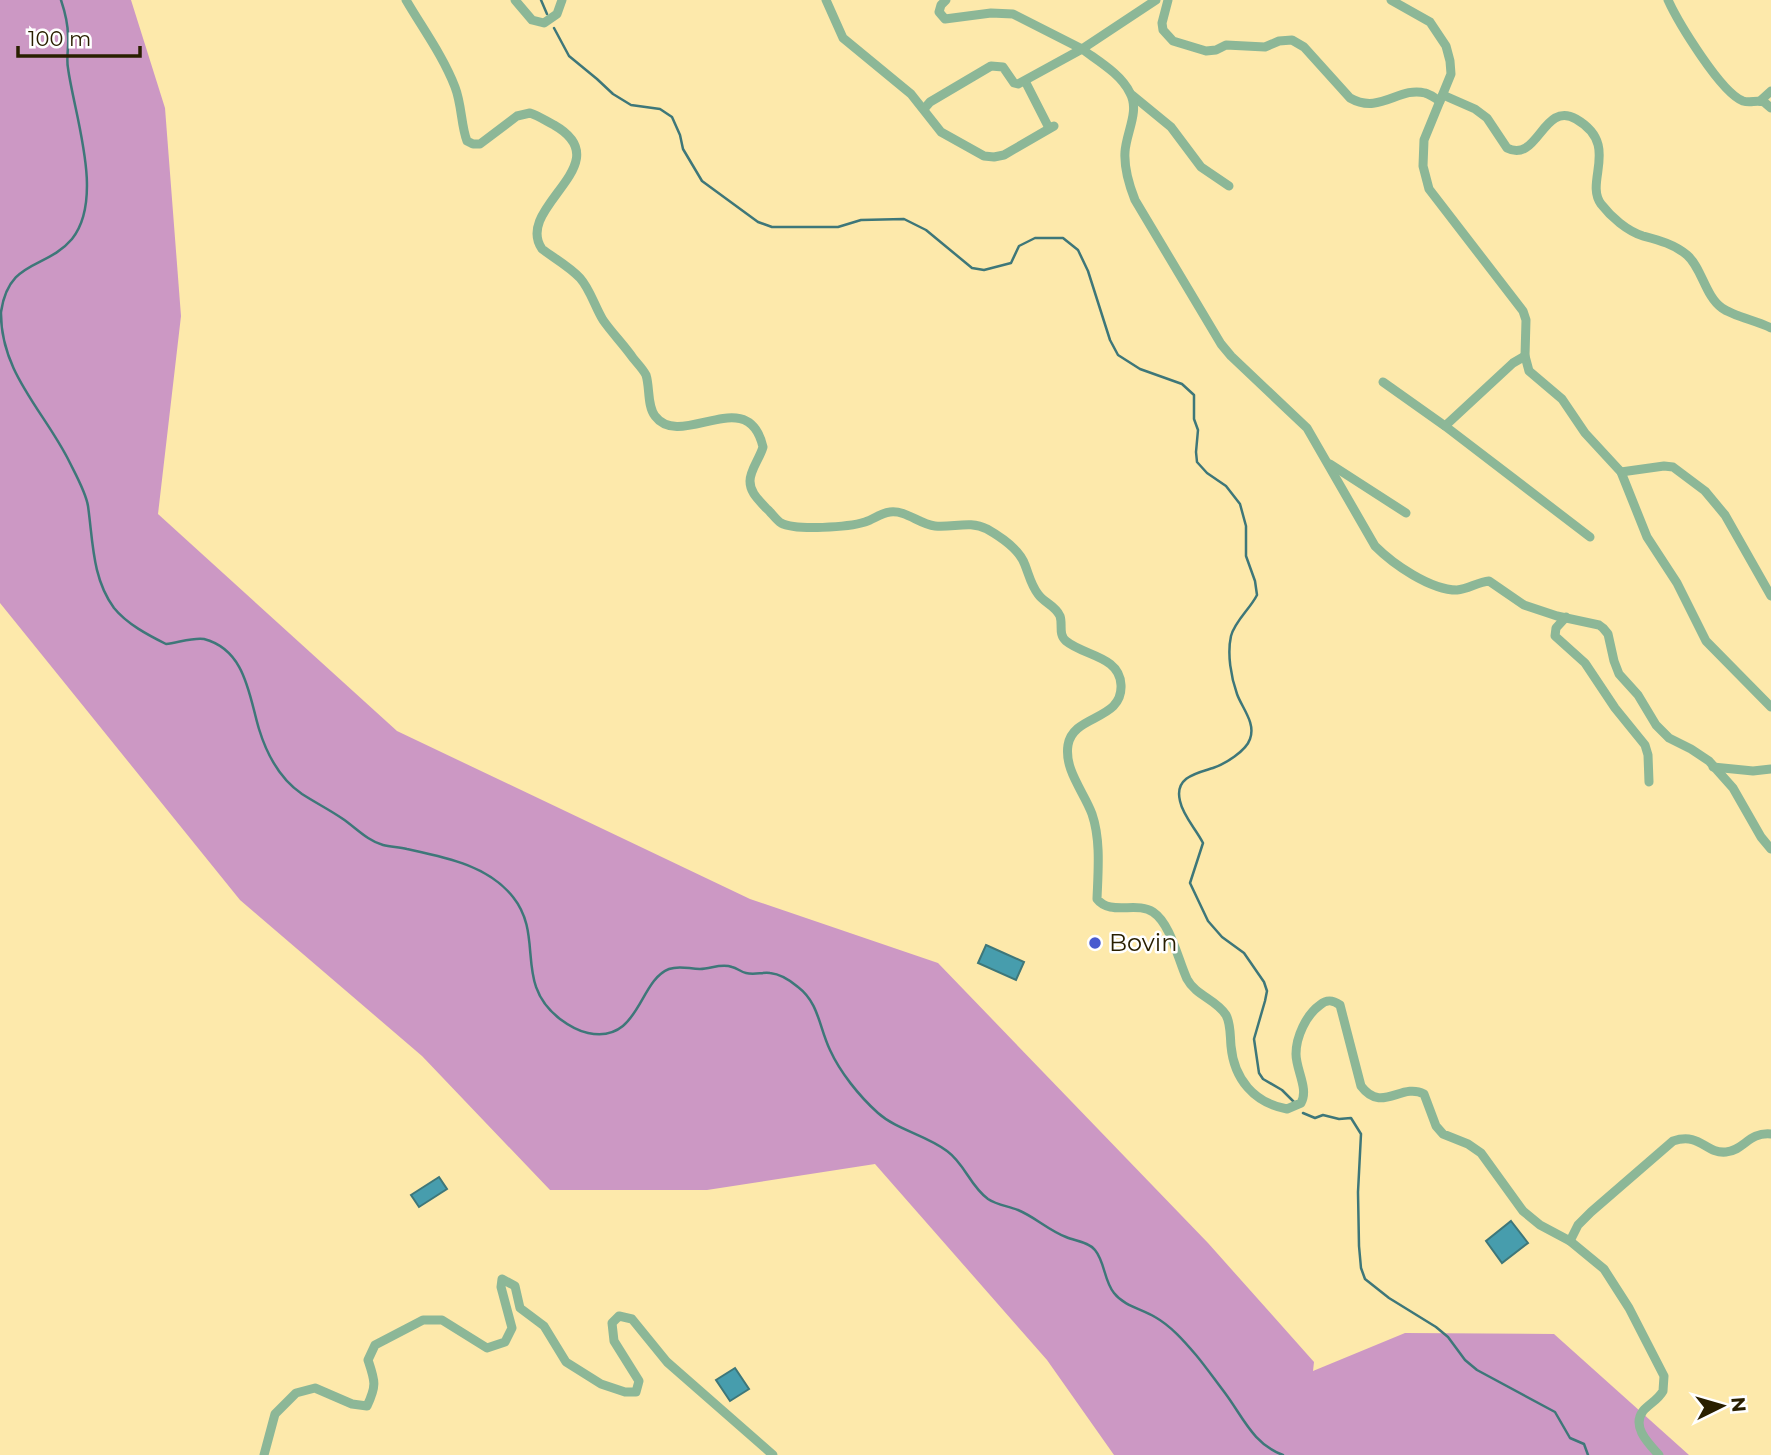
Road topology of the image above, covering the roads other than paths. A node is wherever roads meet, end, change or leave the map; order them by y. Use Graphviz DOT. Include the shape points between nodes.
graph roads {
  1 [pos="406,0"];
  2 [pos="515,0"];
  3 [pos="562,0"];
  4 [pos="826,0"];
  5 [pos="946,0"];
  6 [pos="1156,0"];
  7 [pos="1168,0"];
  8 [pos="1391,0"];
  9 [pos="1668,0"];
  10 [pos="1082,48"];
  11 [pos="1025,81"];
  12 [pos="1771,92"];
  13 [pos="1131,94"];
  14 [pos="1442,98"];
  15 [pos="1760,101"];
  16 [pos="924,108"];
  17 [pos="1771,108"];
  18 [pos="1229,186"];
  19 [pos="1771,328"];
  20 [pos="1525,356"];
  21 [pos="1383,383"];
  22 [pos="1445,426"];
  23 [pos="1329,463"];
  24 [pos="1621,472"];
  25 [pos="1406,513"];
  26 [pos="1590,537"];
  27 [pos="1771,596"];
  28 [pos="1566,617"];
  29 [pos="1771,707"];
  30 [pos="1713,767"];
  31 [pos="1771,769"];
  32 [pos="1649,782"];
  33 [pos="1771,849"];
  34 [pos="1771,1134"];
  35 [pos="1570,1241"];
  36 [pos="264,1455"];
  37 [pos="773,1455"];
  38 [pos="1659,1455"];
  1 -- 35 [label="street" via="451,76 462,105 467,141 480,144 517,116 530,113 571,139 574,171 538,222 538,243 586,285 605,323 645,374 655,416 665,423 692,426 735,417 747,421 764,447 751,473 754,495 780,522 794,527 861,523 897,512 924,524 971,524 986,529 1019,554 1040,598 1060,616 1065,640 1114,667 1121,685 1116,704 1078,728 1068,747 1070,769 1092,815 1097,899 1106,906 1146,909 1158,917 1177,948 1188,981 1226,1016 1232,1059 1245,1087 1281,1108 1301,1103 1304,1095 1296,1055 1300,1032 1322,1003 1338,1002 1365,1092 1379,1098 1412,1091 1424,1094 1443,1134 1481,1153 1523,1211"];
  2 -- 3 [label="street" via="532,20 544,23 557,14"];
  4 -- 16 [label="street" via="844,38"];
  5 -- 10 [label="street" via="939,12 945,19 1013,14"];
  6 -- 10 [label="street"];
  7 -- 14 [label="street" via="1162,23 1173,41 1206,51 1226,45 1265,47 1292,40 1357,103 1373,104 1411,93"];
  8 -- 14 [label="street" via="1430,22 1438,32 1451,74"];
  9 -- 15 [label="street" via="1695,49 1734,95 1745,102"];
  10 -- 11 [label="street"];
  10 -- 13 [label="street"];
  11 -- 16 [label="street" via="1014,83 1003,67 991,66"];
  11 -- 16 [label="street" via="1052,127 1004,155 984,156 941,132"];
  12 -- 15 [label="street"];
  13 -- 18 [label="street" via="1171,127 1201,167"];
  13 -- 23 [label="street" via="1134,113 1125,163 1135,200 1221,344 1307,428"];
  14 -- 19 [label="street" via="1482,113 1512,151 1530,144 1553,117 1565,115 1579,121 1590,131 1600,153 1596,186 1601,203 1631,231 1688,256 1721,307"];
  14 -- 20 [label="street" via="1424,140 1425,177 1455,225 1522,311 1527,329"];
  15 -- 17 [label="street"];
  20 -- 22 [label="street"];
  20 -- 24 [label="street" via="1529,371 1562,398"];
  21 -- 22 [label="street"];
  22 -- 26 [label="street"];
  23 -- 25 [label="street"];
  23 -- 28 [label="street" via="1375,546 1426,582 1456,590 1489,581 1524,605"];
  24 -- 27 [label="street" via="1673,467 1705,491 1725,515"];
  24 -- 29 [label="street" via="1647,537 1706,641"];
  28 -- 30 [label="street" via="1603,628 1619,674 1660,730"];
  28 -- 32 [label="street" via="1555,636 1585,663 1645,745"];
  30 -- 31 [label="street"];
  30 -- 33 [label="street" via="1733,788"];
  34 -- 35 [label="street" via="1754,1136 1725,1152 1690,1138 1673,1141 1591,1212"];
  35 -- 38 [label="street" via="1604,1269 1664,1376 1663,1391 1640,1420 1642,1435"];
  36 -- 37 [label="street" via="275,1414 296,1393 315,1388 367,1406 376,1382 368,1360 375,1345 423,1321 442,1320 487,1348 505,1342 512,1328 502,1279 515,1286 520,1308 544,1326 566,1362 601,1384 625,1392 636,1392 639,1381 614,1340 612,1323 620,1316 632,1319 667,1362"];
}
